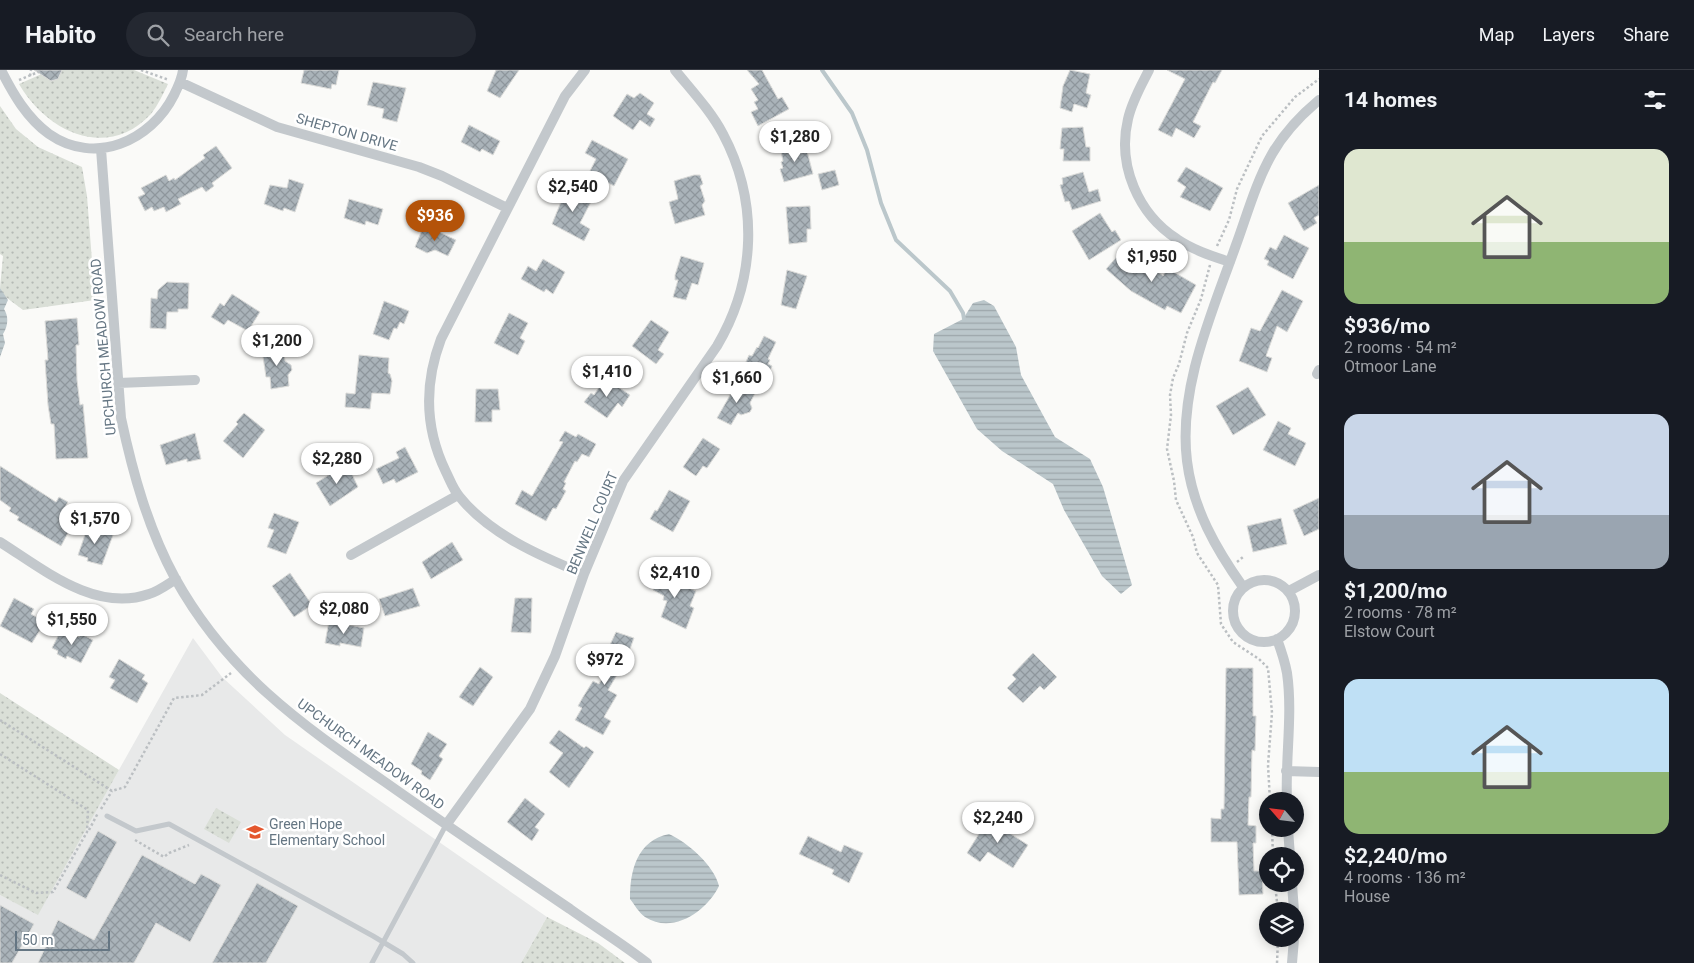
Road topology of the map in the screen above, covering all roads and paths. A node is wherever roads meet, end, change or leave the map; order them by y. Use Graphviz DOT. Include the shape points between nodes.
graph roads {
  1 [pos="1,70"];
  2 [pos="31,70"];
  3 [pos="43,70"];
  4 [pos="141,70"];
  5 [pos="183,70"];
  6 [pos="585,70"];
  7 [pos="675,70"];
  8 [pos="1149,70"];
  9 [pos="30,76"];
  10 [pos="169,80"];
  11 [pos="18,81"];
  12 [pos="180,82"];
  13 [pos="1319,100"];
  14 [pos="101,149"];
  15 [pos="507,208"];
  16 [pos="1230,262"];
  17 [pos="195,380"];
  18 [pos="118,383"];
  19 [pos="458,495"];
  20 [pos="0,542"];
  21 [pos="351,555"];
  22 [pos="584,574"];
  23 [pos="1319,574"];
  24 [pos="176,579"];
  25 [pos="1243,587"];
  26 [pos="1289,591"];
  27 [pos="1277,640"];
  28 [pos="231,673"];
  29 [pos="0,720"];
  30 [pos="0,754"];
  31 [pos="1286,771"];
  32 [pos="1319,772"];
  33 [pos="112,791"];
  34 [pos="1287,792"];
  35 [pos="107,816"];
  36 [pos="446,825"];
  37 [pos="88,832"];
  38 [pos="130,838"];
  39 [pos="195,838"];
  40 [pos="0,875"];
  41 [pos="384,943"];
  42 [pos="1278,947"];
  43 [pos="1293,947"];
  44 [pos="372,963"];
  45 [pos="413,963"];
  46 [pos="647,963"];
  47 [pos="1277,963"];
  48 [pos="1292,963"];
  1 -- 14 [label="street" via="21,105 49,134 70,143"];
  2 -- 9 [label="path"];
  3 -- 9 [label="path"];
  4 -- 10 [label="path"];
  5 -- 12 [label="street"];
  6 -- 15 [label="street" via="565,96"];
  7 -- 22 [label="street, BENWELL COURT" via="709,112 735,161 744,188 749,220 745,275 727,329 632,466 614,500"];
  8 -- 16 [label="street" via="1132,104 1125,137 1128,167 1137,194 1151,217 1168,233 1196,249"];
  9 -- 11 [label="path"];
  12 -- 14 [label="street" via="169,106 150,128 123,144"];
  12 -- 15 [label="street, SHEPTON DRIVE" via="261,121 419,167"];
  13 -- 16 [label="street" via="1298,120 1272,154"];
  14 -- 18 [label="street, UPCHURCH MEADOW ROAD"];
  15 -- 19 [label="street" via="451,317 433,360 429,426 439,457"];
  16 -- 25 [label="street" via="1191,382 1186,442 1190,479 1202,518"];
  17 -- 18 [label="street"];
  18 -- 24 [label="street, UPCHURCH MEADOW ROAD" via="121,418 134,476 156,537"];
  19 -- 21 [label="street"];
  19 -- 22 [label="street" via="482,519 509,537"];
  20 -- 24 [label="street" via="78,589 111,599 150,594"];
  22 -- 36 [label="street, BENWELL COURT" via="555,656 530,709"];
  23 -- 26 [label="street"];
  24 -- 36 [label="street, UPCHURCH MEADOW ROAD" via="219,642 271,698 306,728"];
  25 -- 26 [label="street" via="1252,582 1272,580"];
  25 -- 27 [label="street" via="1234,602 1234,620 1238,628 1244,635 1260,642"];
  26 -- 27 [label="street" via="1296,609 1295,618"];
  27 -- 31 [label="street" via="1287,671 1289,692"];
  28 -- 33 [label="path" via="202,695 174,698 125,787"];
  29 -- 33 [label="path"];
  30 -- 37 [label="path" via="88,810"];
  31 -- 32 [label="street"];
  31 -- 34 [label="street"];
  33 -- 37 [label="path"];
  35 -- 39 [label="lane" via="136,831 169,824"];
  36 -- 41 [label="lane"];
  36 -- 46 [label="street, UPCHURCH MEADOW ROAD"];
  37 -- 40 [label="path" via="53,892 36,893"];
  38 -- 39 [label="path" via="164,857 190,845"];
  39 -- 41 [label="lane"];
  41 -- 44 [label="lane"];
  41 -- 45 [label="lane"];
  42 -- 47 [label="path"];
  43 -- 48 [label="street"];
}
